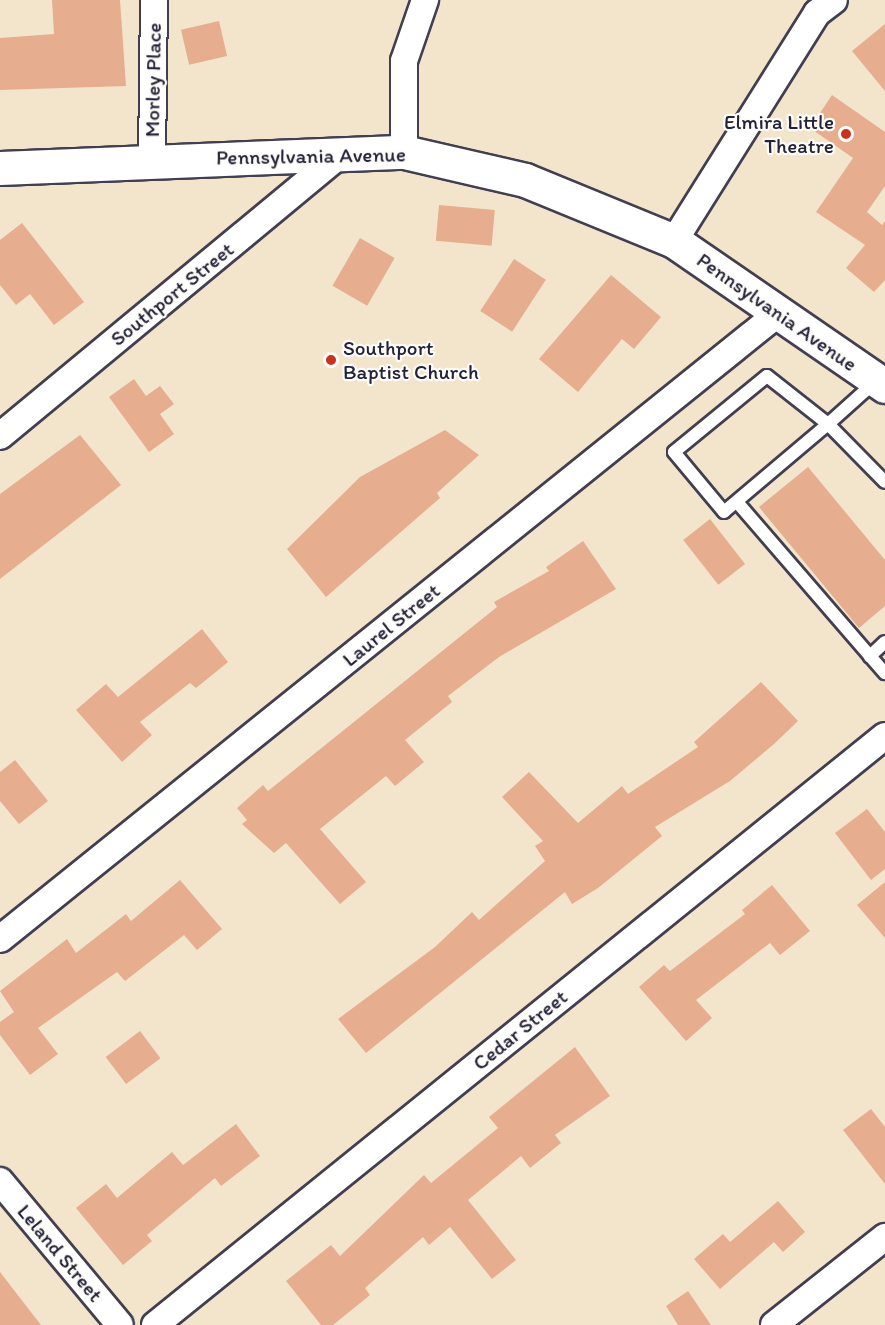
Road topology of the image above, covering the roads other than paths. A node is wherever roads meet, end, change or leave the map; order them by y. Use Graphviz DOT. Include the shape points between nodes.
graph roads {
  1 [pos="154,0"];
  2 [pos="426,0"];
  3 [pos="834,0"];
  4 [pos="344,152"];
  5 [pos="404,152"];
  6 [pos="152,161"];
  7 [pos="0,168"];
  8 [pos="674,241"];
  9 [pos="781,311"];
  10 [pos="881,383"];
  11 [pos="828,424"];
  12 [pos="0,436"];
  13 [pos="885,482"];
  14 [pos="737,502"];
  15 [pos="885,642"];
  16 [pos="870,656"];
  17 [pos="885,673"];
  18 [pos="885,736"];
  19 [pos="0,939"];
  20 [pos="0,1181"];
  21 [pos="885,1237"];
  22 [pos="120,1325"];
  23 [pos="155,1325"];
  24 [pos="774,1325"];
  1 -- 6 [label="street, Morley Place"];
  2 -- 5 [label="street" via="404,61"];
  3 -- 8 [label="street" via="817,13"];
  4 -- 5 [label="main road, Pennsylvania Avenue"];
  4 -- 6 [label="main road, Pennsylvania Avenue"];
  4 -- 12 [label="street, Southport Street"];
  5 -- 8 [label="main road, Pennsylvania Avenue" via="525,180"];
  6 -- 7 [label="main road, Pennsylvania Avenue"];
  8 -- 9 [label="main road, Pennsylvania Avenue"];
  9 -- 10 [label="main road, Pennsylvania Avenue"];
  9 -- 19 [label="street, Laurel Street"];
  10 -- 11 [label="lane"];
  11 -- 13 [label="lane"];
  11 -- 14 [label="lane"];
  11 -- 14 [label="lane" via="767,376 674,452 724,512"];
  14 -- 16 [label="lane"];
  15 -- 16 [label="lane"];
  16 -- 17 [label="lane"];
  18 -- 23 [label="street, Cedar Street"];
  20 -- 22 [label="street, Leland Street"];
  21 -- 24 [label="street"];
}
